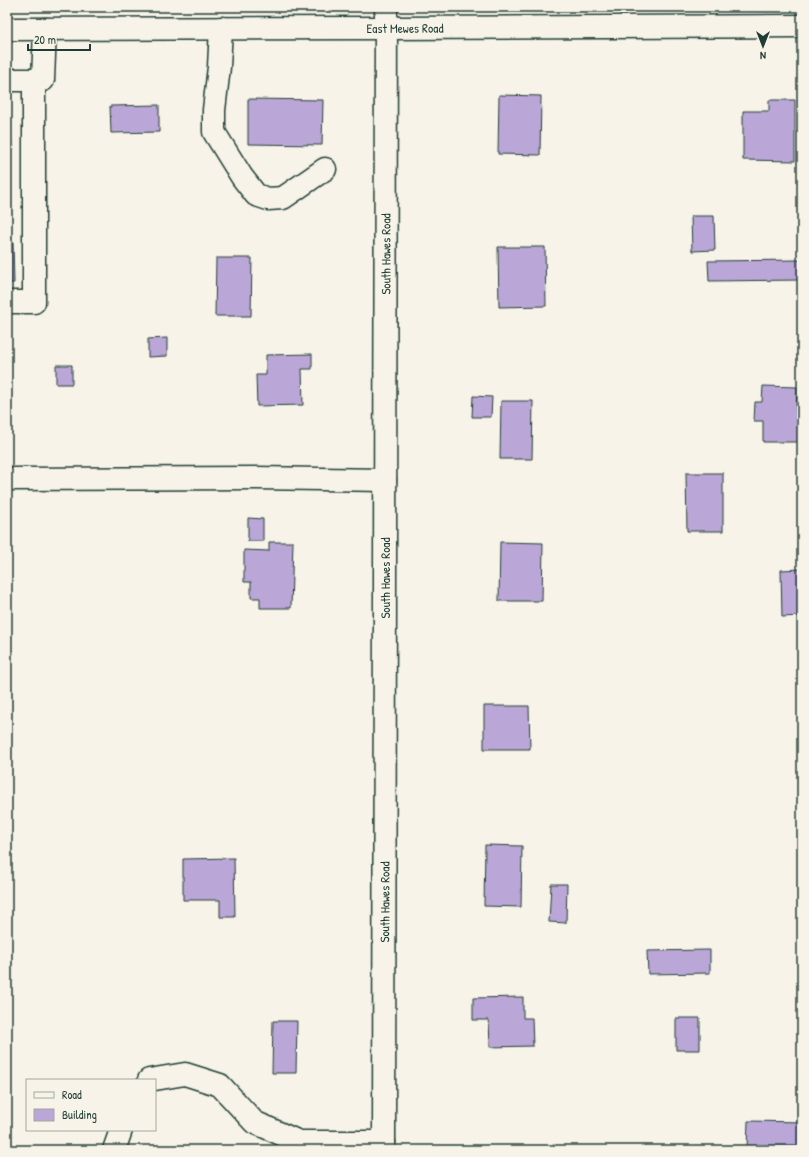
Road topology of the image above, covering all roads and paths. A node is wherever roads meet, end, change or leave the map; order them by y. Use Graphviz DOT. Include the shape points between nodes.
graph roads {
  1 [pos="386,7"];
  2 [pos="802,26"];
  3 [pos="221,28"];
  4 [pos="386,28"];
  5 [pos="7,29"];
  6 [pos="45,29"];
  7 [pos="7,80"];
  8 [pos="34,80"];
  9 [pos="325,169"];
  10 [pos="7,302"];
  11 [pos="7,479"];
  12 [pos="385,480"];
  13 [pos="155,1079"];
  14 [pos="121,1131"];
  15 [pos="384,1146"];
  16 [pos="114,1150"];
  1 -- 4 [label="main road, South Hawes Road"];
  2 -- 4 [label="main road, East Mewes Road"];
  3 -- 4 [label="main road, East Mewes Road"];
  3 -- 6 [label="main road, East Mewes Road"];
  3 -- 9 [label="main road" via="214,132 242,177 256,195 268,199 283,198"];
  4 -- 12 [label="main road, South Hawes Road"];
  5 -- 6 [label="main road, East Mewes Road"];
  6 -- 8 [label="main road" via="44,80"];
  7 -- 8 [label="main road"];
  8 -- 10 [label="main road" via="34,302"];
  11 -- 12 [label="main road"];
  12 -- 15 [label="main road, South Hawes Road"];
  13 -- 15 [label="main road" via="185,1074 220,1085 254,1122 299,1142"];
  14 -- 16 [label="main road"];
}
